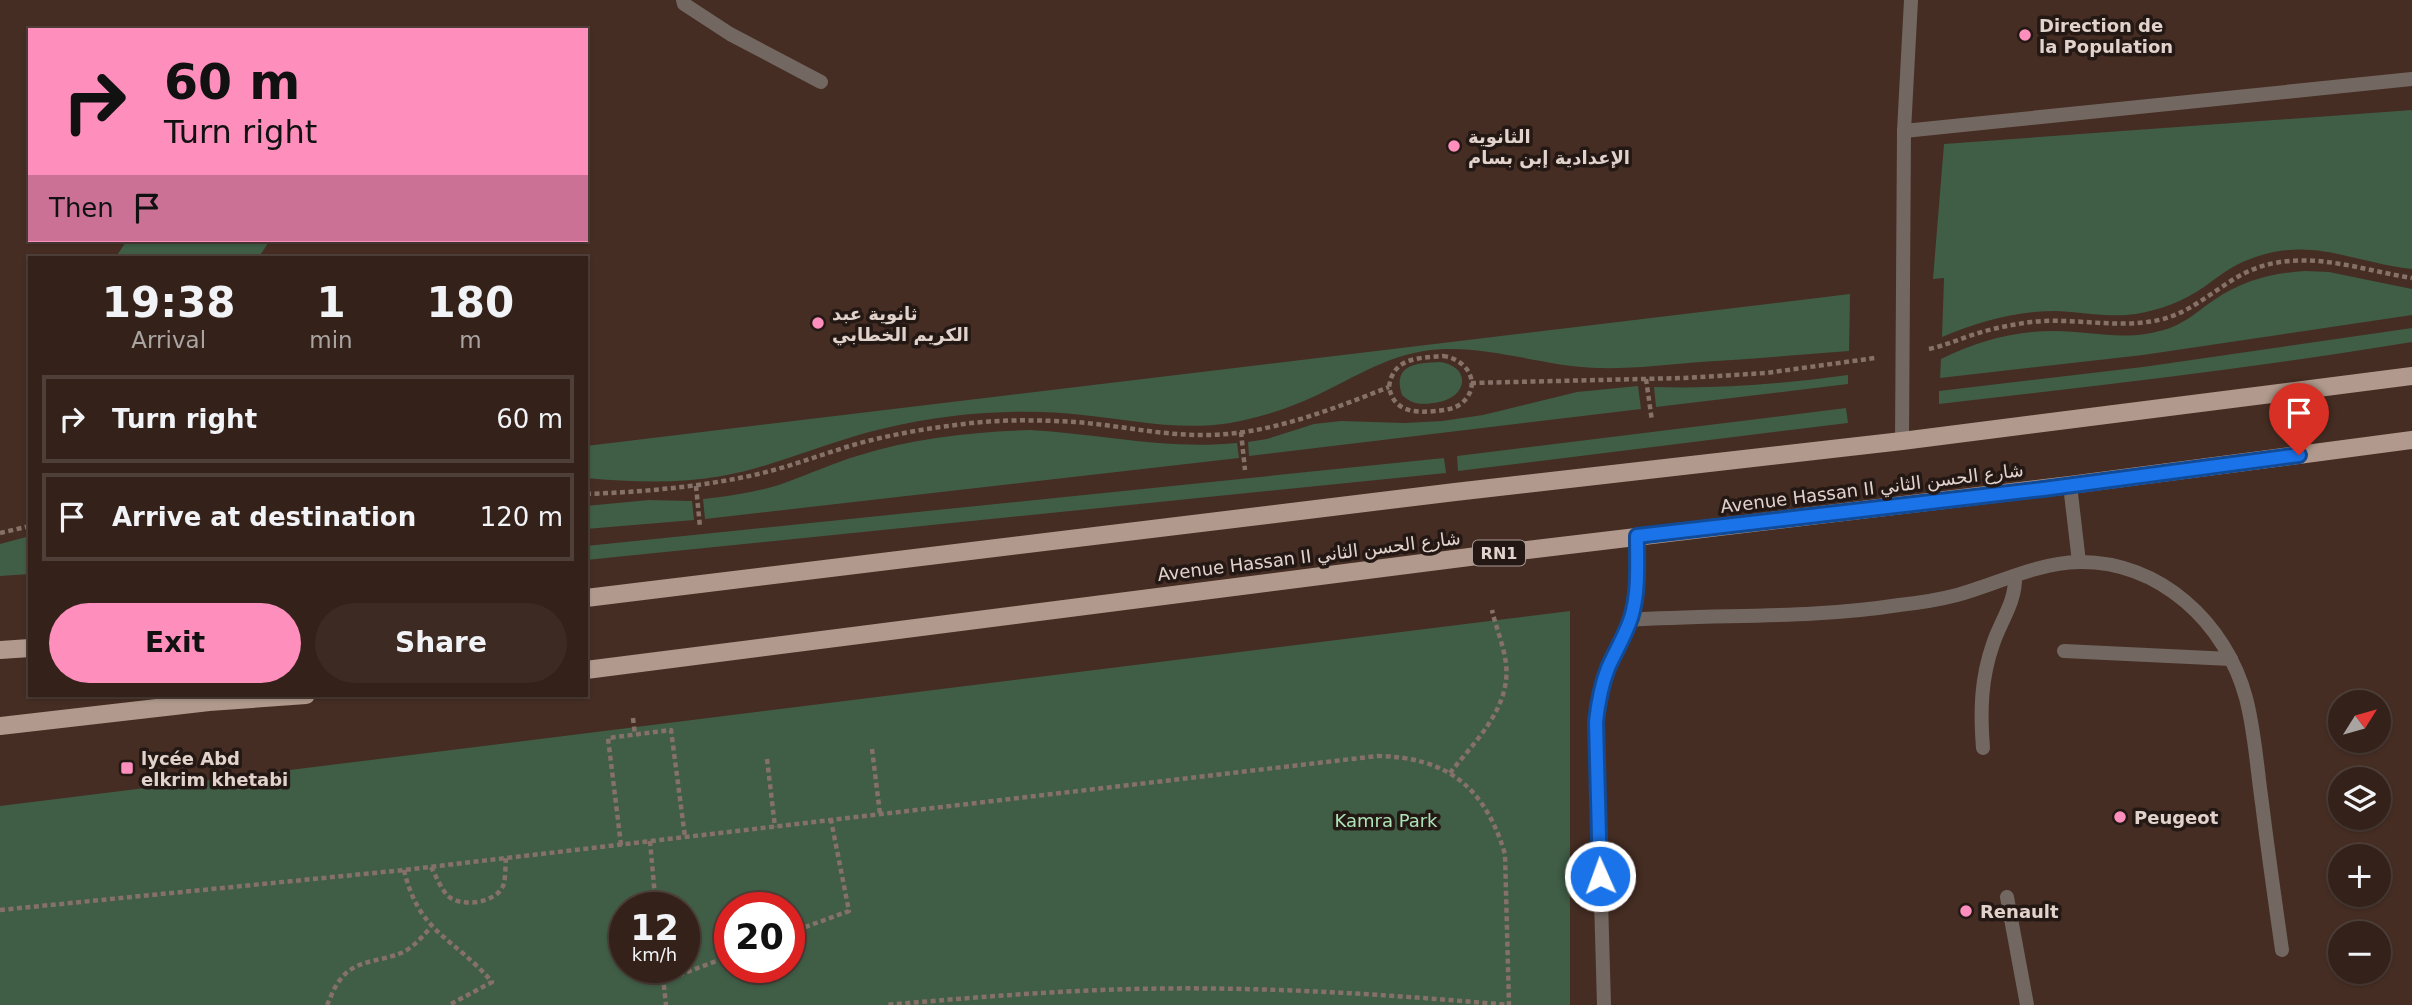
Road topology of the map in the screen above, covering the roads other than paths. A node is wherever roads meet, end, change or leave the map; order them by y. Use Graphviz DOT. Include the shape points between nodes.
graph roads {
  1 [pos="683,0"];
  2 [pos="1911,0"];
  3 [pos="2412,79"];
  4 [pos="821,82"];
  5 [pos="1904,131"];
  6 [pos="2412,376"];
  7 [pos="2412,440"];
  8 [pos="1902,442"];
  9 [pos="2070,485"];
  10 [pos="1637,536"];
  11 [pos="2079,562"];
  12 [pos="2015,576"];
  13 [pos="588,598"];
  14 [pos="1630,620"];
  15 [pos="28,648"];
  16 [pos="0,650"];
  17 [pos="2064,651"];
  18 [pos="2231,659"];
  19 [pos="588,670"];
  20 [pos="278,697"];
  21 [pos="0,726"];
  22 [pos="1983,748"];
  23 [pos="2007,897"];
  24 [pos="2282,950"];
  25 [pos="1604,1005"];
  26 [pos="2028,1005"];
  1 -- 4 [label="street" via="730,34"];
  2 -- 5 [label="street"];
  3 -- 5 [label="street"];
  5 -- 8 [label="street"];
  6 -- 8 [label="main road"];
  7 -- 9 [label="main road, Avenue Hassan II شارع الحسن الثاني / RN1"];
  8 -- 13 [label="main road"];
  9 -- 10 [label="main road, Avenue Hassan II شارع الحسن الثاني / RN1"];
  9 -- 11 [label="street"];
  10 -- 14 [label="street" via="1637,592"];
  10 -- 19 [label="main road, Avenue Hassan II شارع الحسن الثاني / RN1"];
  11 -- 12 [label="street"];
  11 -- 18 [label="street" via="2125,568 2167,587 2203,619"];
  12 -- 14 [label="street" via="1956,595 1842,613"];
  12 -- 22 [label="street" via="2010,606 1986,666 1981,694"];
  14 -- 25 [label="street" via="1605,677 1596,722"];
  15 -- 16 [label="main road"];
  17 -- 18 [label="street"];
  18 -- 24 [label="street" via="2247,700"];
  20 -- 21 [label="main road"];
  23 -- 26 [label="street"];
}
